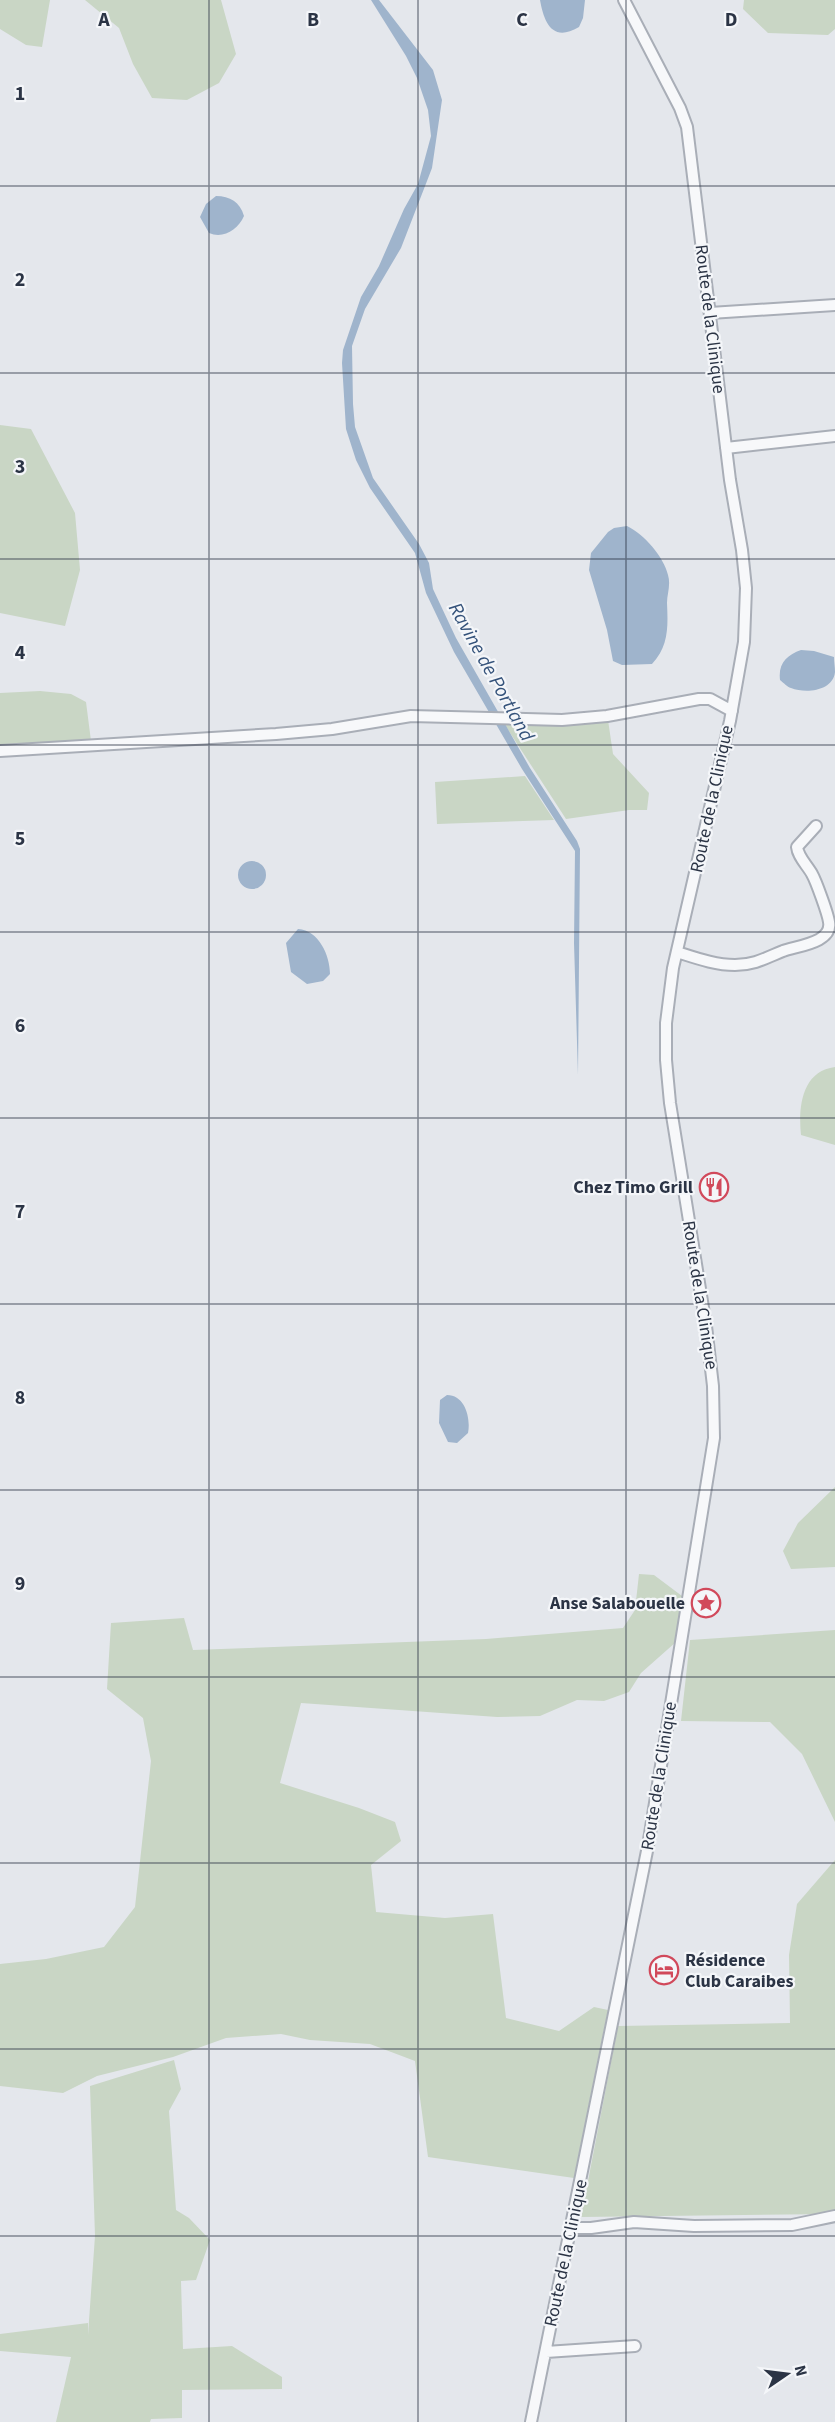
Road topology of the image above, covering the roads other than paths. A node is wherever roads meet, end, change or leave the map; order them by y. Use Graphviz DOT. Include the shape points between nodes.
graph roads {
  1 [pos="624,0"];
  2 [pos="835,305"];
  3 [pos="710,313"];
  4 [pos="835,436"];
  5 [pos="726,448"];
  6 [pos="732,711"];
  7 [pos="0,751"];
  8 [pos="816,826"];
  9 [pos="677,952"];
  10 [pos="835,2216"];
  11 [pos="572,2228"];
  12 [pos="635,2346"];
  13 [pos="546,2352"];
  14 [pos="531,2422"];
  1 -- 3 [label="street, Route de la Clinique" via="687,127"];
  2 -- 3 [label="street"];
  3 -- 5 [label="street, Route de la Clinique"];
  4 -- 5 [label="street"];
  5 -- 6 [label="street, Route de la Clinique" via="746,588 744,642"];
  6 -- 7 [label="street" via="710,699 699,699 607,716 552,720 411,716 276,735"];
  6 -- 9 [label="street, Route de la Clinique"];
  8 -- 9 [label="street" via="797,847 816,882 829,921 824,935 809,944 746,965 726,965"];
  9 -- 11 [label="street, Route de la Clinique" via="668,1007 667,1074 714,1386 714,1438 648,1846"];
  10 -- 11 [label="street" via="792,2225 634,2222"];
  11 -- 13 [label="street, Route de la Clinique"];
  12 -- 13 [label="street"];
  13 -- 14 [label="street, Route de la Clinique"];
}
